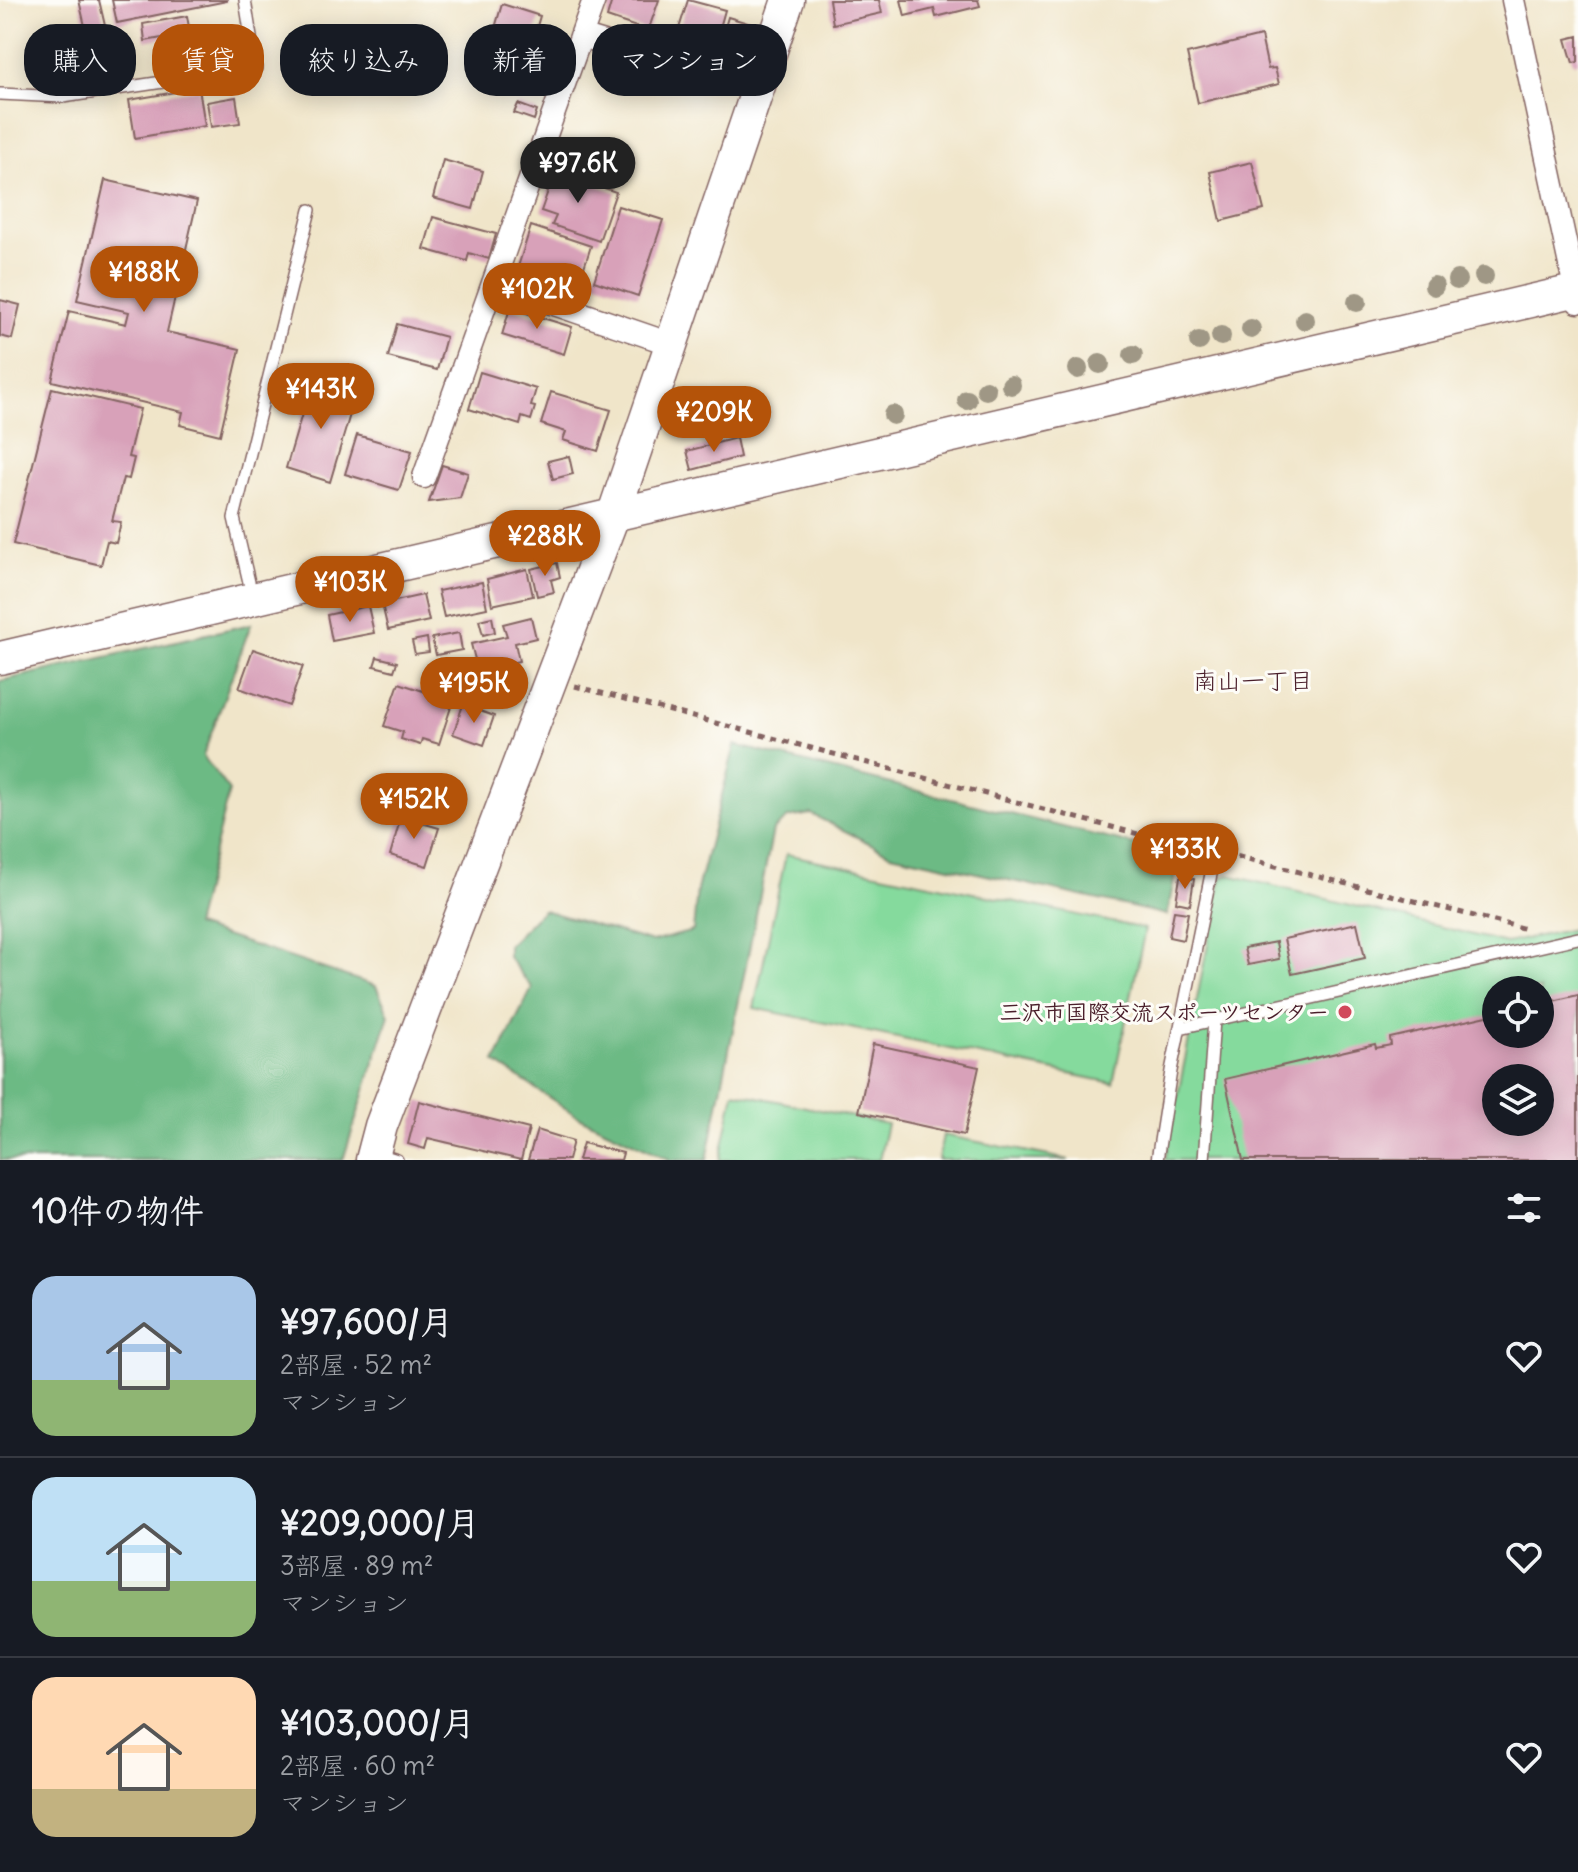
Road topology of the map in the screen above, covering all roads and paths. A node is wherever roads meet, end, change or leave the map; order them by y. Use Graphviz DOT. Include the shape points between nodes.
graph roads {
  1 [pos="245,0"];
  2 [pos="594,0"];
  3 [pos="788,0"];
  4 [pos="1513,0"];
  5 [pos="780,24"];
  6 [pos="581,36"];
  7 [pos="592,39"];
  8 [pos="0,94"];
  9 [pos="756,96"];
  10 [pos="310,210"];
  11 [pos="493,283"];
  12 [pos="1577,294"];
  13 [pos="671,344"];
  14 [pos="424,477"];
  15 [pos="613,516"];
  16 [pos="253,600"];
  17 [pos="0,658"];
  18 [pos="549,680"];
  19 [pos="1211,874"];
  20 [pos="1532,930"];
  21 [pos="1578,938"];
  22 [pos="1214,1020"];
  23 [pos="1180,1028"];
  24 [pos="381,1158"];
  25 [pos="1157,1160"];
  26 [pos="1204,1160"];
  1 -- 8 [label="lane" via="256,68 63,97"];
  2 -- 6 [label="street"];
  3 -- 5 [label="street"];
  4 -- 12 [label="street"];
  6 -- 7 [label="street"];
  6 -- 11 [label="street"];
  9 -- 13 [label="street"];
  10 -- 16 [label="lane" via="234,518"];
  11 -- 13 [label="street"];
  11 -- 14 [label="street"];
  12 -- 15 [label="street"];
  13 -- 15 [label="street"];
  15 -- 16 [label="street"];
  15 -- 18 [label="street"];
  16 -- 17 [label="street"];
  18 -- 20 [label="path" via="1184,846"];
  18 -- 24 [label="street" via="381,1126"];
  19 -- 23 [label="lane"];
  21 -- 22 [label="lane"];
  22 -- 23 [label="lane"];
  22 -- 26 [label="lane"];
  23 -- 25 [label="lane"];
}
